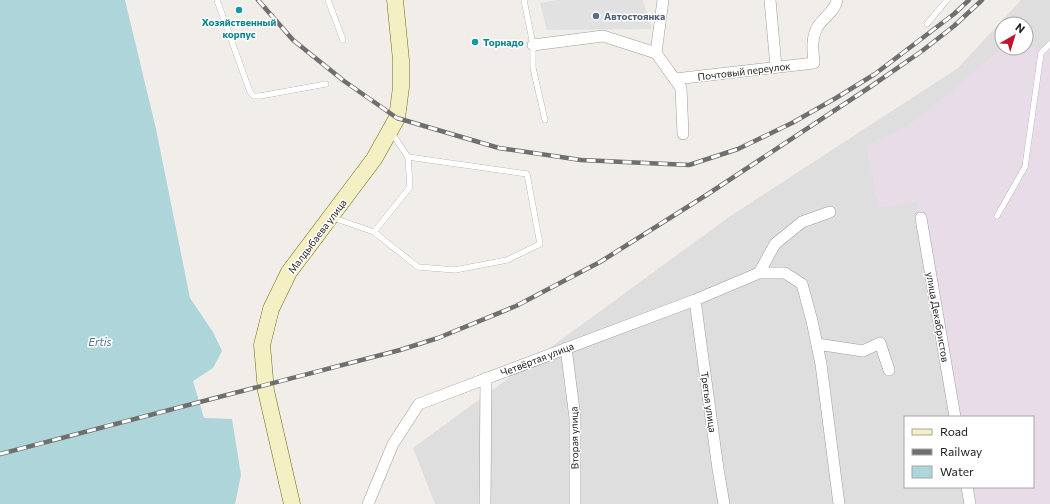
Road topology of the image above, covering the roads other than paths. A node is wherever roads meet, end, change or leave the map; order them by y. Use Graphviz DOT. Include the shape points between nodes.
graph roads {
  1 [pos="216,0"];
  2 [pos="328,0"];
  3 [pos="395,0"];
  4 [pos="524,0"];
  5 [pos="663,0"];
  6 [pos="770,0"];
  7 [pos="837,0"];
  8 [pos="947,0"];
  9 [pos="927,24"];
  10 [pos="343,40"];
  11 [pos="1050,44"];
  12 [pos="533,45"];
  13 [pos="656,53"];
  14 [pos="776,67"];
  15 [pos="675,79"];
  16 [pos="326,84"];
  17 [pos="545,120"];
  18 [pos="391,132"];
  19 [pos="683,134"];
  20 [pos="408,157"];
  21 [pos="830,212"];
  22 [pos="997,216"];
  23 [pos="331,217"];
  24 [pos="921,218"];
  25 [pos="374,232"];
  26 [pos="759,273"];
  27 [pos="695,300"];
  28 [pos="817,344"];
  29 [pos="566,348"];
  30 [pos="889,370"];
  31 [pos="486,378"];
  32 [pos="955,416"];
  33 [pos="967,488"];
  34 [pos="292,504"];
  35 [pos="368,504"];
  36 [pos="486,504"];
  37 [pos="574,504"];
  38 [pos="724,504"];
  39 [pos="839,504"];
  40 [pos="970,504"];
  1 -- 16 [label="lane" via="250,92 254,96"];
  2 -- 10 [label="lane"];
  3 -- 18 [label="main road, Малдыбаева улица" via="401,87 397,118"];
  4 -- 12 [label="lane"];
  5 -- 13 [label="street"];
  6 -- 14 [label="street"];
  7 -- 14 [label="street, Почтовый переулок" via="836,5 817,27 814,37 814,63"];
  8 -- 9 [label="lane"];
  11 -- 22 [label="lane" via="1041,53 1024,167"];
  12 -- 13 [label="street" via="603,36"];
  12 -- 17 [label="lane" via="533,68"];
  13 -- 15 [label="street"];
  14 -- 15 [label="street, Почтовый переулок"];
  15 -- 19 [label="street" via="681,88"];
  18 -- 20 [label="lane"];
  18 -- 23 [label="main road, Малдыбаева улица" via="374,160"];
  20 -- 25 [label="lane" via="410,187"];
  20 -- 25 [label="lane" via="527,174 540,244 507,260 455,270 418,267"];
  21 -- 26 [label="street" via="802,222 775,244"];
  23 -- 25 [label="lane"];
  23 -- 34 [label="main road, Малдыбаева улица" via="289,272 271,309 262,345 266,391"];
  24 -- 32 [label="street, улица Декабристов"];
  26 -- 27 [label="street, Четвёртая улица"];
  26 -- 28 [label="street, Четвёртая улица" via="785,272 802,284"];
  27 -- 29 [label="street, Четвёртая улица"];
  27 -- 38 [label="street, Третья улица"];
  28 -- 30 [label="street" via="863,351 880,343"];
  28 -- 39 [label="street, Четвёртая улица"];
  29 -- 31 [label="street, Четвёртая улица"];
  29 -- 37 [label="street, Вторая улица" via="575,418"];
  31 -- 35 [label="street, Четвёртая улица" via="419,404 393,444"];
  31 -- 36 [label="street"];
  33 -- 40 [label="street"];
}
